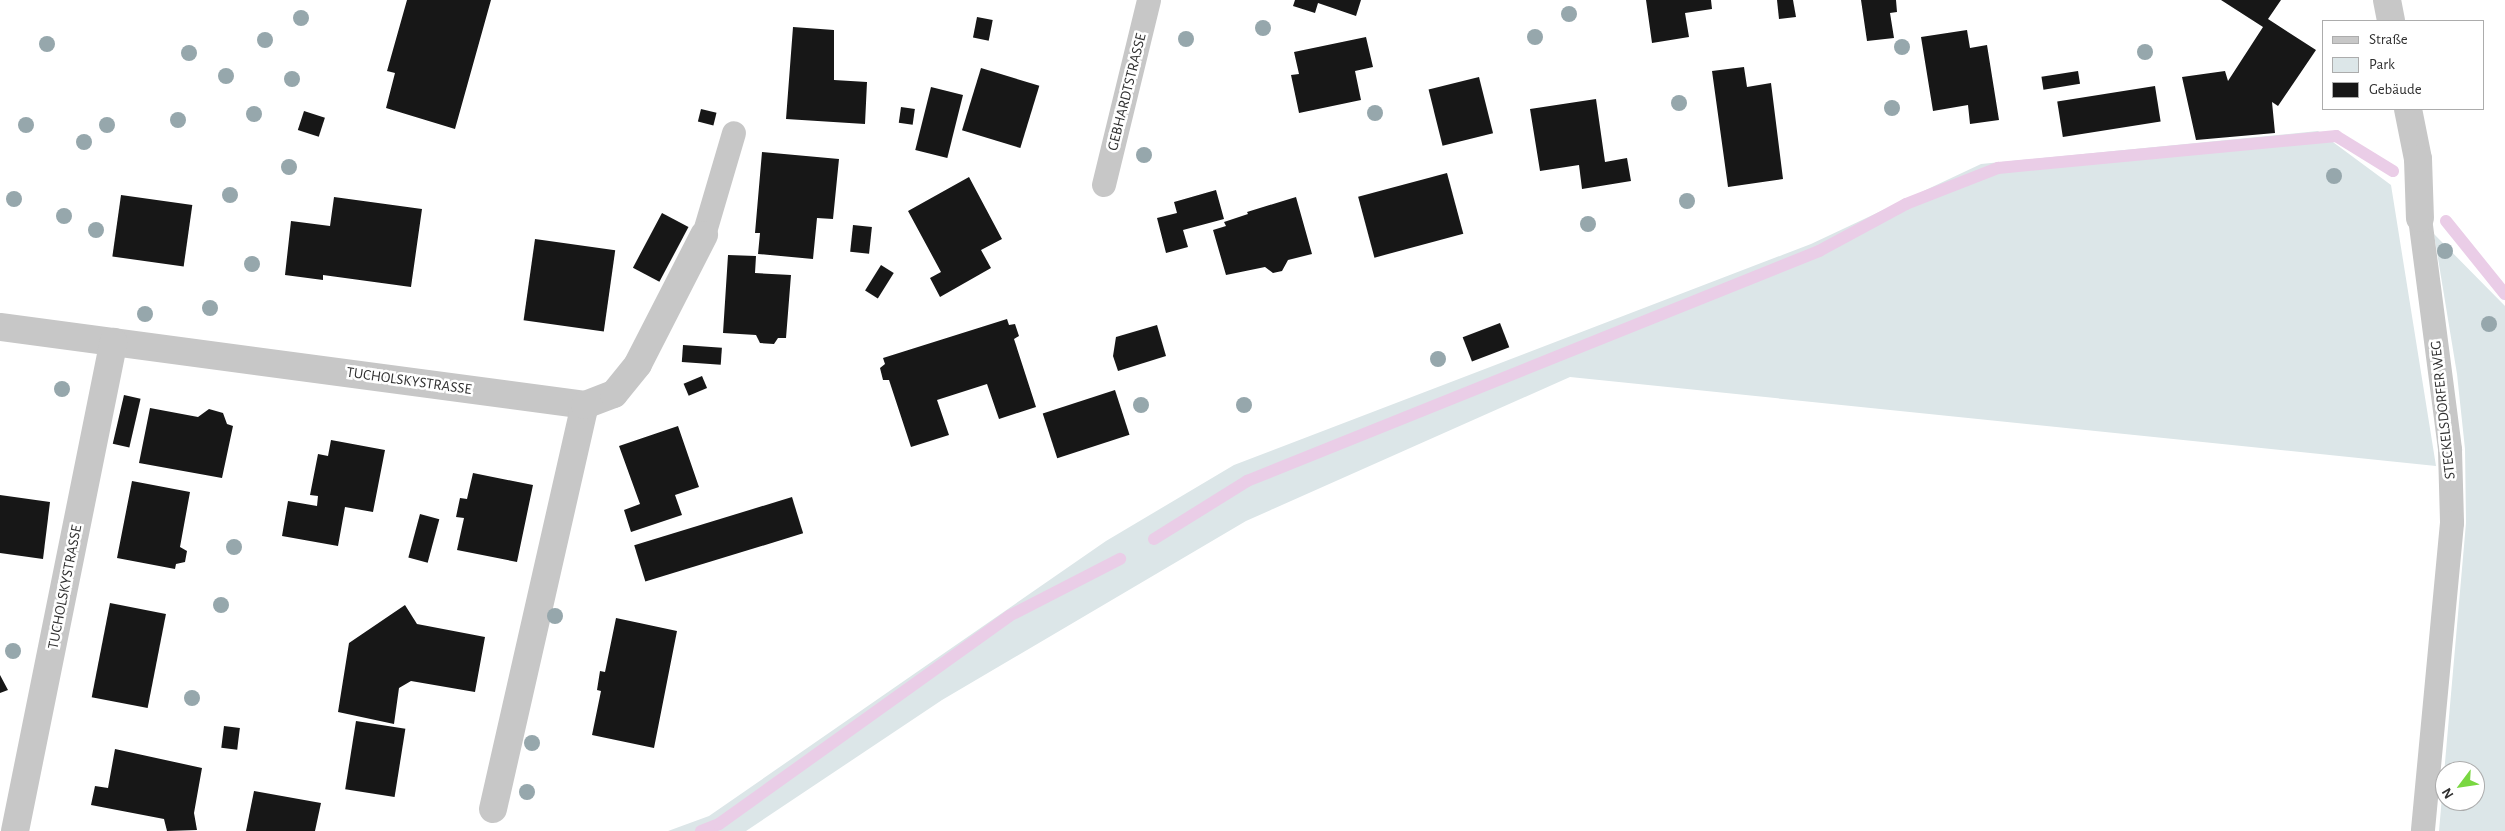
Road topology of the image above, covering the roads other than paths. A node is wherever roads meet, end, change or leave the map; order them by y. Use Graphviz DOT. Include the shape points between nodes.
graph roads {
  1 [pos="1149,0"];
  2 [pos="2387,0"];
  3 [pos="2391,20"];
  4 [pos="2408,110"];
  5 [pos="734,133"];
  6 [pos="1104,185"];
  7 [pos="2420,218"];
  8 [pos="704,235"];
  9 [pos="0,327"];
  10 [pos="114,342"];
  11 [pos="585,405"];
  12 [pos="494,809"];
  13 [pos="16,831"];
  14 [pos="2423,831"];
  1 -- 6 [label="lane, GEBHARDTSTRASSE"];
  2 -- 3 [label="street"];
  4 -- 7 [label="street, STECKELSDORFER WEG" via="2418,159"];
  5 -- 8 [label="lane, TUCHOLSKYSTRASSE"];
  7 -- 14 [label="lane, STECKELSDORFER WEG" via="2450,450 2452,524"];
  8 -- 11 [label="street, TUCHOLSKYSTRASSE" via="638,364 614,394"];
  9 -- 10 [label="street, TUCHOLSKYSTRASSE"];
  10 -- 11 [label="street, TUCHOLSKYSTRASSE"];
  10 -- 13 [label="street, TUCHOLSKYSTRASSE"];
  11 -- 12 [label="street"];
}
